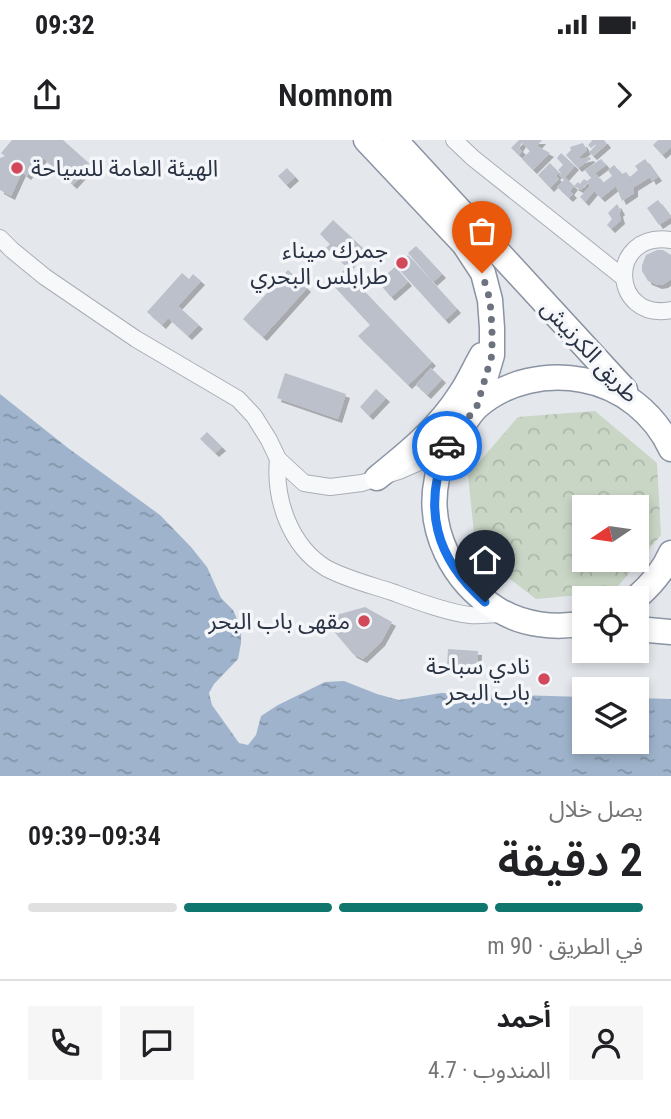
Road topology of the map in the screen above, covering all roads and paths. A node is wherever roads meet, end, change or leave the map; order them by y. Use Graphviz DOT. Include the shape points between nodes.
graph roads {
  1 [pos="366,140"];
  2 [pos="395,140"];
  3 [pos="454,140"];
  4 [pos="0,238"];
  5 [pos="671,240"];
  6 [pos="624,278"];
  7 [pos="668,316"];
  8 [pos="492,328"];
  9 [pos="477,406"];
  10 [pos="649,416"];
  11 [pos="671,439"];
  12 [pos="447,445"];
  13 [pos="671,449"];
  14 [pos="278,460"];
  15 [pos="377,478"];
  16 [pos="304,482"];
  17 [pos="281,504"];
  18 [pos="671,554"];
  19 [pos="649,587"];
  20 [pos="504,614"];
  21 [pos="572,625"];
  22 [pos="649,630"];
  23 [pos="671,632"];
  1 -- 8 [label="highway" via="464,244 488,288"];
  2 -- 10 [label="highway, طريق الكرنيش"];
  3 -- 6 [label="street"];
  4 -- 14 [label="street" via="44,277 136,339 238,399 254,416"];
  5 -- 6 [label="street" via="648,240 638,246 627,260"];
  6 -- 7 [label="street" via="635,302"];
  8 -- 9 [label="highway" via="492,355"];
  8 -- 15 [label="highway" via="462,392 440,422"];
  9 -- 10 [label="highway" via="524,382 565,376 596,382 625,396"];
  9 -- 12 [label="highway"];
  10 -- 11 [label="highway, طريق الكرنيش"];
  10 -- 13 [label="highway"];
  12 -- 15 [label="street" via="415,464"];
  12 -- 20 [label="highway" via="435,486 444,551 469,588"];
  14 -- 16 [label="street"];
  14 -- 17 [label="street"];
  15 -- 16 [label="street" via="330,487"];
  16 -- 17 [label="street" via="285,489"];
  17 -- 20 [label="street" via="302,545 336,573 470,615"];
  18 -- 19 [label="highway"];
  20 -- 21 [label="highway" via="529,622"];
  22 -- 23 [label="highway"];
}
